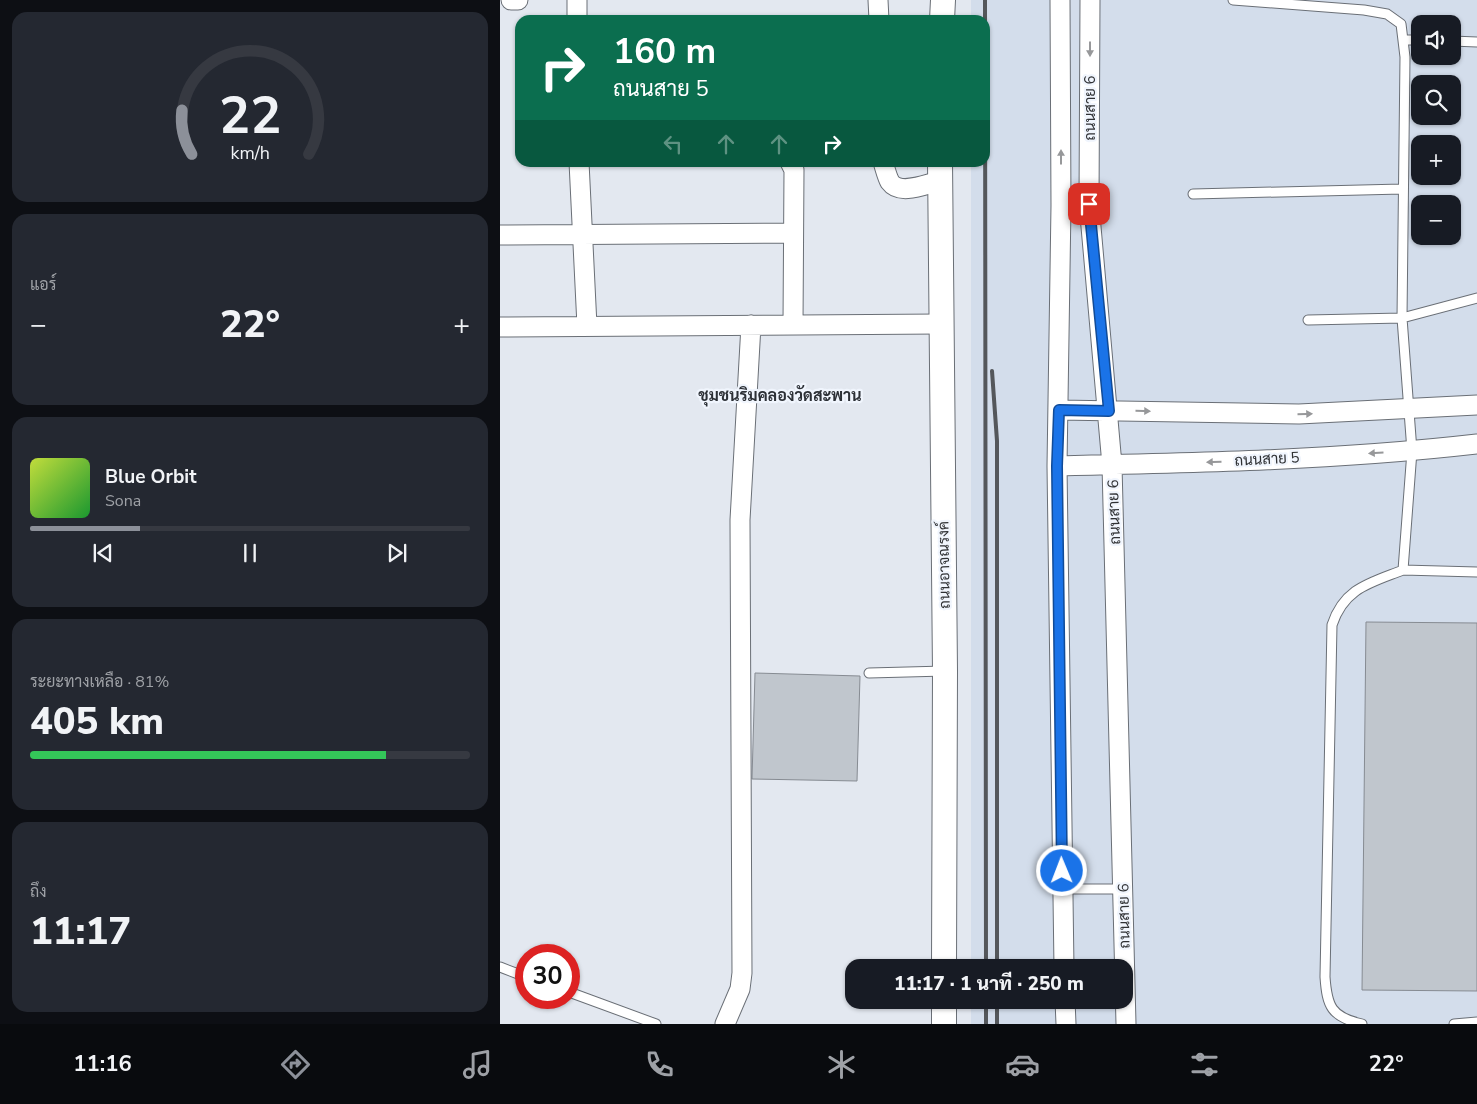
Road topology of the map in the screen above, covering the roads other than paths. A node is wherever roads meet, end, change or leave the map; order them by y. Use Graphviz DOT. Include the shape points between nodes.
graph roads {
  1 [pos="511,0"];
  2 [pos="518,0"];
  3 [pos="577,0"];
  4 [pos="878,0"];
  5 [pos="943,0"];
  6 [pos="1060,0"];
  7 [pos="1090,0"];
  8 [pos="1233,0"];
  9 [pos="577,15"];
  10 [pos="879,15"];
  11 [pos="942,15"];
  12 [pos="1404,40"];
  13 [pos="1411,40"];
  14 [pos="1461,41"];
  15 [pos="1477,42"];
  16 [pos="579,167"];
  17 [pos="792,167"];
  18 [pos="886,167"];
  19 [pos="940,172"];
  20 [pos="1402,189"];
  21 [pos="1193,194"];
  22 [pos="792,233"];
  23 [pos="500,235"];
  24 [pos="583,235"];
  25 [pos="1477,298"];
  26 [pos="1402,318"];
  27 [pos="1308,320"];
  28 [pos="940,324"];
  29 [pos="750,325"];
  30 [pos="793,325"];
  31 [pos="587,326"];
  32 [pos="500,327"];
  33 [pos="1477,405"];
  34 [pos="1059,410"];
  35 [pos="1409,410"];
  36 [pos="1109,411"];
  37 [pos="1477,444"];
  38 [pos="1412,452"];
  39 [pos="1112,465"];
  40 [pos="1057,466"];
  41 [pos="1403,570"];
  42 [pos="1477,572"];
  43 [pos="945,671"];
  44 [pos="869,673"];
  45 [pos="1124,889"];
  46 [pos="1062,890"];
  47 [pos="944,959"];
  48 [pos="1064,959"];
  49 [pos="500,967"];
  50 [pos="515,973"];
  51 [pos="580,996"];
  52 [pos="944,1009"];
  53 [pos="1065,1009"];
  54 [pos="1477,1022"];
  55 [pos="656,1024"];
  56 [pos="725,1024"];
  57 [pos="944,1024"];
  58 [pos="1066,1024"];
  59 [pos="1126,1024"];
  60 [pos="1362,1024"];
  61 [pos="1454,1024"];
  1 -- 2 [label="street"];
  3 -- 9 [label="street"];
  4 -- 10 [label="street"];
  5 -- 11 [label="street"];
  34 -- 6 [label="street, ถนนสาย 6, one-way"];
  7 -- 36 [label="street, ถนนสาย 6, one-way" via="1089,204"];
  8 -- 12 [label="lane" via="1386,14 1400,24"];
  12 -- 13 [label="lane"];
  12 -- 20 [label="lane"];
  14 -- 15 [label="lane"];
  16 -- 24 [label="street"];
  17 -- 22 [label="street"];
  18 -- 19 [label="street" via="890,182 905,189"];
  19 -- 28 [label="street, ถนนอาจณรงค์"];
  20 -- 21 [label="lane"];
  20 -- 26 [label="lane"];
  22 -- 24 [label="street"];
  22 -- 30 [label="street"];
  23 -- 24 [label="street"];
  24 -- 31 [label="street"];
  25 -- 26 [label="lane"];
  26 -- 27 [label="lane"];
  26 -- 35 [label="lane"];
  28 -- 30 [label="street"];
  28 -- 43 [label="street, ถนนอาจณรงค์"];
  29 -- 30 [label="street"];
  29 -- 31 [label="street"];
  29 -- 56 [label="street" via="740,520 742,973 740,989"];
  31 -- 32 [label="street"];
  33 -- 35 [label="street"];
  34 -- 36 [label="street"];
  34 -- 40 [label="street, ถนนสาย 6"];
  36 -- 35 [label="street, one-way" via="1299,414"];
  35 -- 38 [label="lane"];
  36 -- 39 [label="street, ถนนสาย 6"];
  37 -- 38 [label="street, ถนนสาย 5"];
  38 -- 39 [label="street, ถนนสาย 5, one-way"];
  38 -- 41 [label="lane"];
  39 -- 40 [label="street, ถนนสาย 5"];
  39 -- 45 [label="street, ถนนสาย 6"];
  40 -- 46 [label="street, ถนนสาย 6"];
  41 -- 42 [label="lane"];
  41 -- 60 [label="lane" via="1366,584 1349,595 1337,609 1332,625 1325,977 1327,1000 1336,1012 1350,1022"];
  43 -- 44 [label="lane"];
  43 -- 47 [label="street, ถนนอาจณรงค์"];
  45 -- 46 [label="lane"];
  45 -- 59 [label="street, ถนนสาย 6"];
  46 -- 48 [label="street, ถนนสาย 6"];
  49 -- 50 [label="lane"];
  51 -- 55 [label="lane"];
  52 -- 57 [label="street"];
  53 -- 58 [label="street"];
  54 -- 61 [label="lane"];
}
